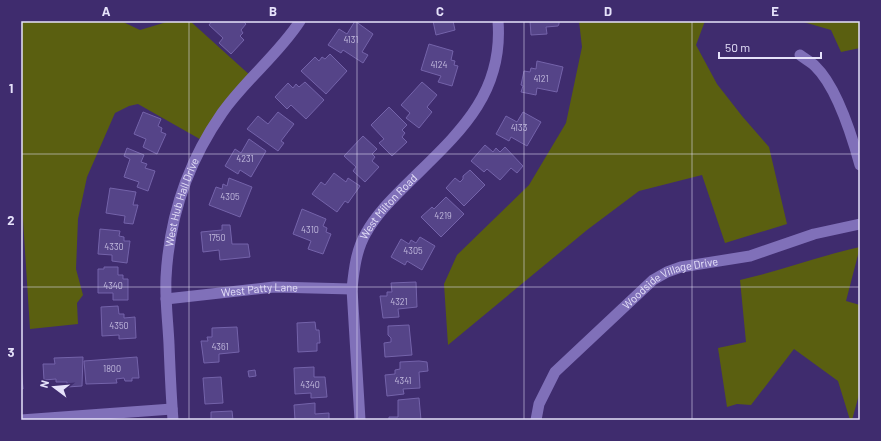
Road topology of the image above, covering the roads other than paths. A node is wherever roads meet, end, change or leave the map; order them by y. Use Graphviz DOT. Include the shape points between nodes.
graph roads {
  1 [pos="300,21"];
  2 [pos="498,21"];
  3 [pos="800,55"];
  4 [pos="860,165"];
  5 [pos="860,224"];
  6 [pos="352,289"];
  7 [pos="166,299"];
  8 [pos="173,415"];
  9 [pos="21,420"];
  10 [pos="360,420"];
  11 [pos="536,420"];
  1 -- 7 [label="street, West Hub Hall Drive" via="288,40 227,106 196,158 182,193 172,232"];
  2 -- 6 [label="street, West Milton Road" via="499,40 495,67 480,105 464,127 374,220 359,250"];
  3 -- 4 [label="street" via="816,67 830,86"];
  5 -- 11 [label="street, Woodside Village Drive" via="814,234 750,256 681,267 666,272 653,280 555,372 542,398"];
  6 -- 7 [label="street, West Patty Lane" via="274,287"];
  6 -- 10 [label="street, West Milton Road"];
  7 -- 8 [label="street, West Hub Hall Drive"];
  8 -- 9 [label="street"];
}
